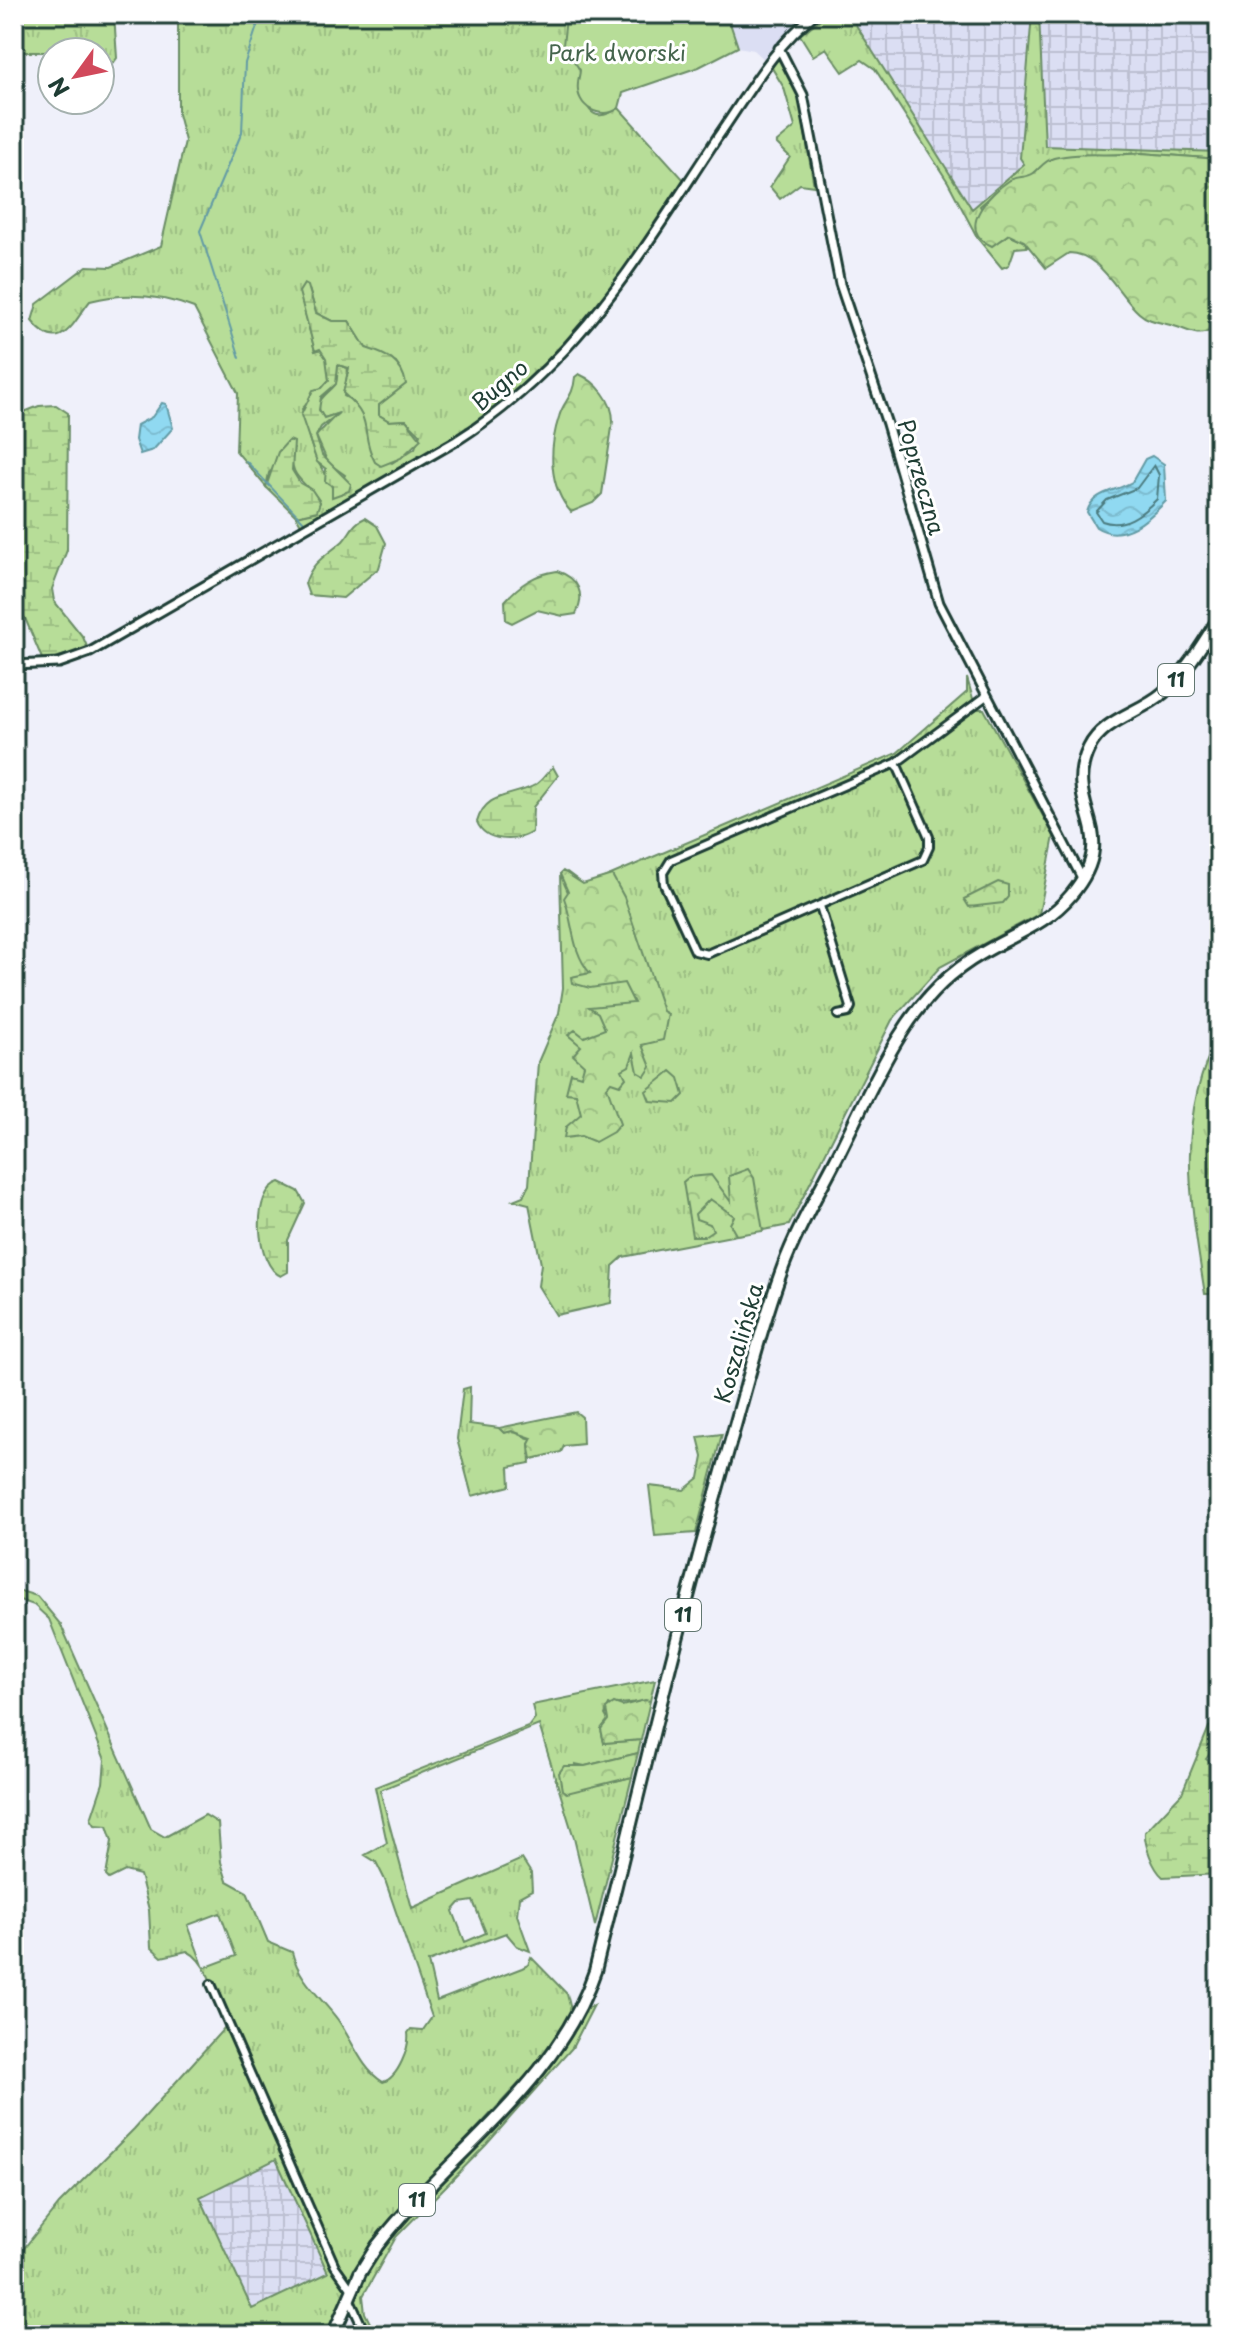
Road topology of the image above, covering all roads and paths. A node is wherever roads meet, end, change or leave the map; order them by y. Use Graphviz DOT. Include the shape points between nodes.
graph roads {
  1 [pos="815,14"];
  2 [pos="779,48"];
  3 [pos="1219,618"];
  4 [pos="14,665"];
  5 [pos="985,697"];
  6 [pos="896,763"];
  7 [pos="1083,880"];
  8 [pos="820,906"];
  9 [pos="838,1015"];
  10 [pos="211,1984"];
  11 [pos="351,2293"];
  12 [pos="333,2335"];
  13 [pos="366,2335"];
  1 -- 2 [label="street, Bugno"];
  2 -- 4 [label="street, Bugno" via="599,314 510,403 456,441 90,652 59,663"];
  2 -- 5 [label="street, Poprzeczna" via="805,103 840,284 932,582"];
  3 -- 7 [label="highway, 11" via="1166,690 1092,741 1081,783 1096,850"];
  5 -- 6 [label="street"];
  5 -- 7 [label="street, Poprzeczna"];
  6 -- 8 [label="street" via="929,837 928,853 915,865"];
  6 -- 8 [label="street" via="679,856 665,868 664,884 698,954"];
  7 -- 11 [label="highway, Koszalińska / 11" via="1039,925 969,961 923,1003 891,1050 784,1262 697,1560 588,1992 559,2046 392,2227"];
  8 -- 9 [label="street" via="851,1007"];
  10 -- 11 [label="street"];
  11 -- 12 [label="highway, 11"];
  11 -- 13 [label="street"];
}
